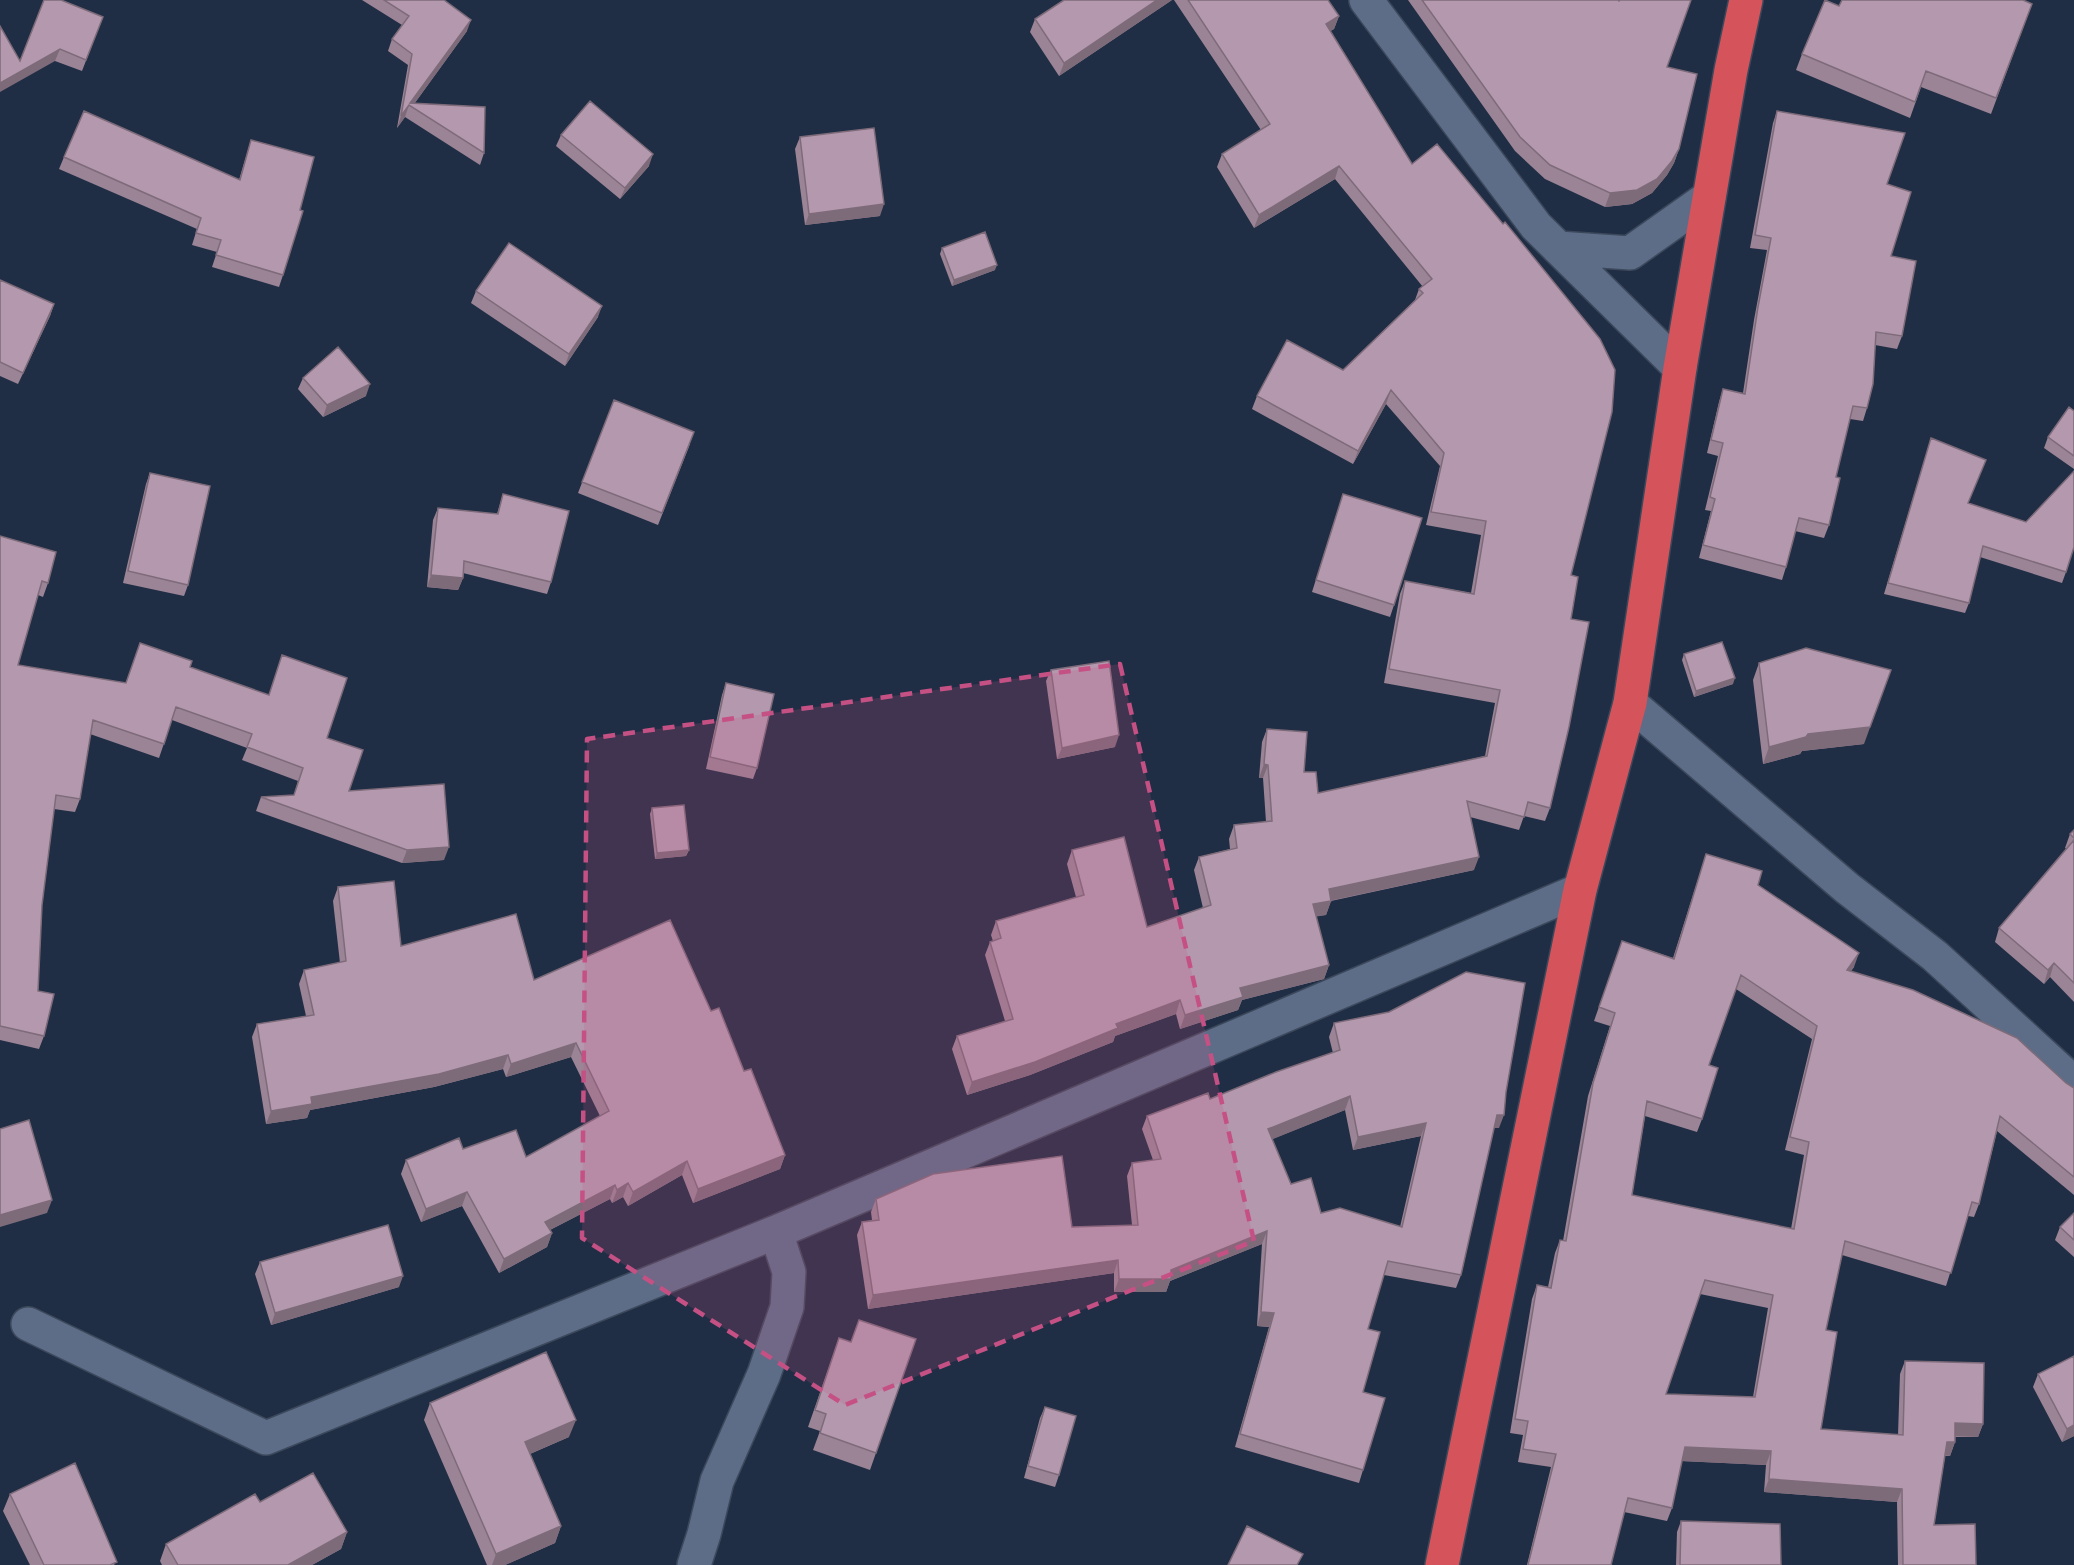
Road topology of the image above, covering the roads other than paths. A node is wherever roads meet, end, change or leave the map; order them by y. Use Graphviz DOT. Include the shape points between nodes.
graph roads {
  1 [pos="1366,0"];
  2 [pos="1746,0"];
  3 [pos="1709,197"];
  4 [pos="1558,248"];
  5 [pos="1680,368"];
  6 [pos="1630,703"];
  7 [pos="1580,890"];
  8 [pos="2074,1083"];
  9 [pos="776,1232"];
  10 [pos="28,1324"];
  11 [pos="694,1565"];
  12 [pos="1442,1565"];
  1 -- 4 [label="street" via="1536,226"];
  2 -- 3 [label="highway"];
  3 -- 4 [label="street" via="1630,253"];
  3 -- 5 [label="highway"];
  4 -- 5 [label="street"];
  5 -- 6 [label="highway"];
  6 -- 7 [label="highway"];
  6 -- 8 [label="street" via="1847,888 1935,956"];
  7 -- 9 [label="street"];
  7 -- 12 [label="highway"];
  9 -- 10 [label="street" via="266,1438"];
  9 -- 11 [label="street" via="789,1272 787,1307 764,1374 717,1481"];
}
